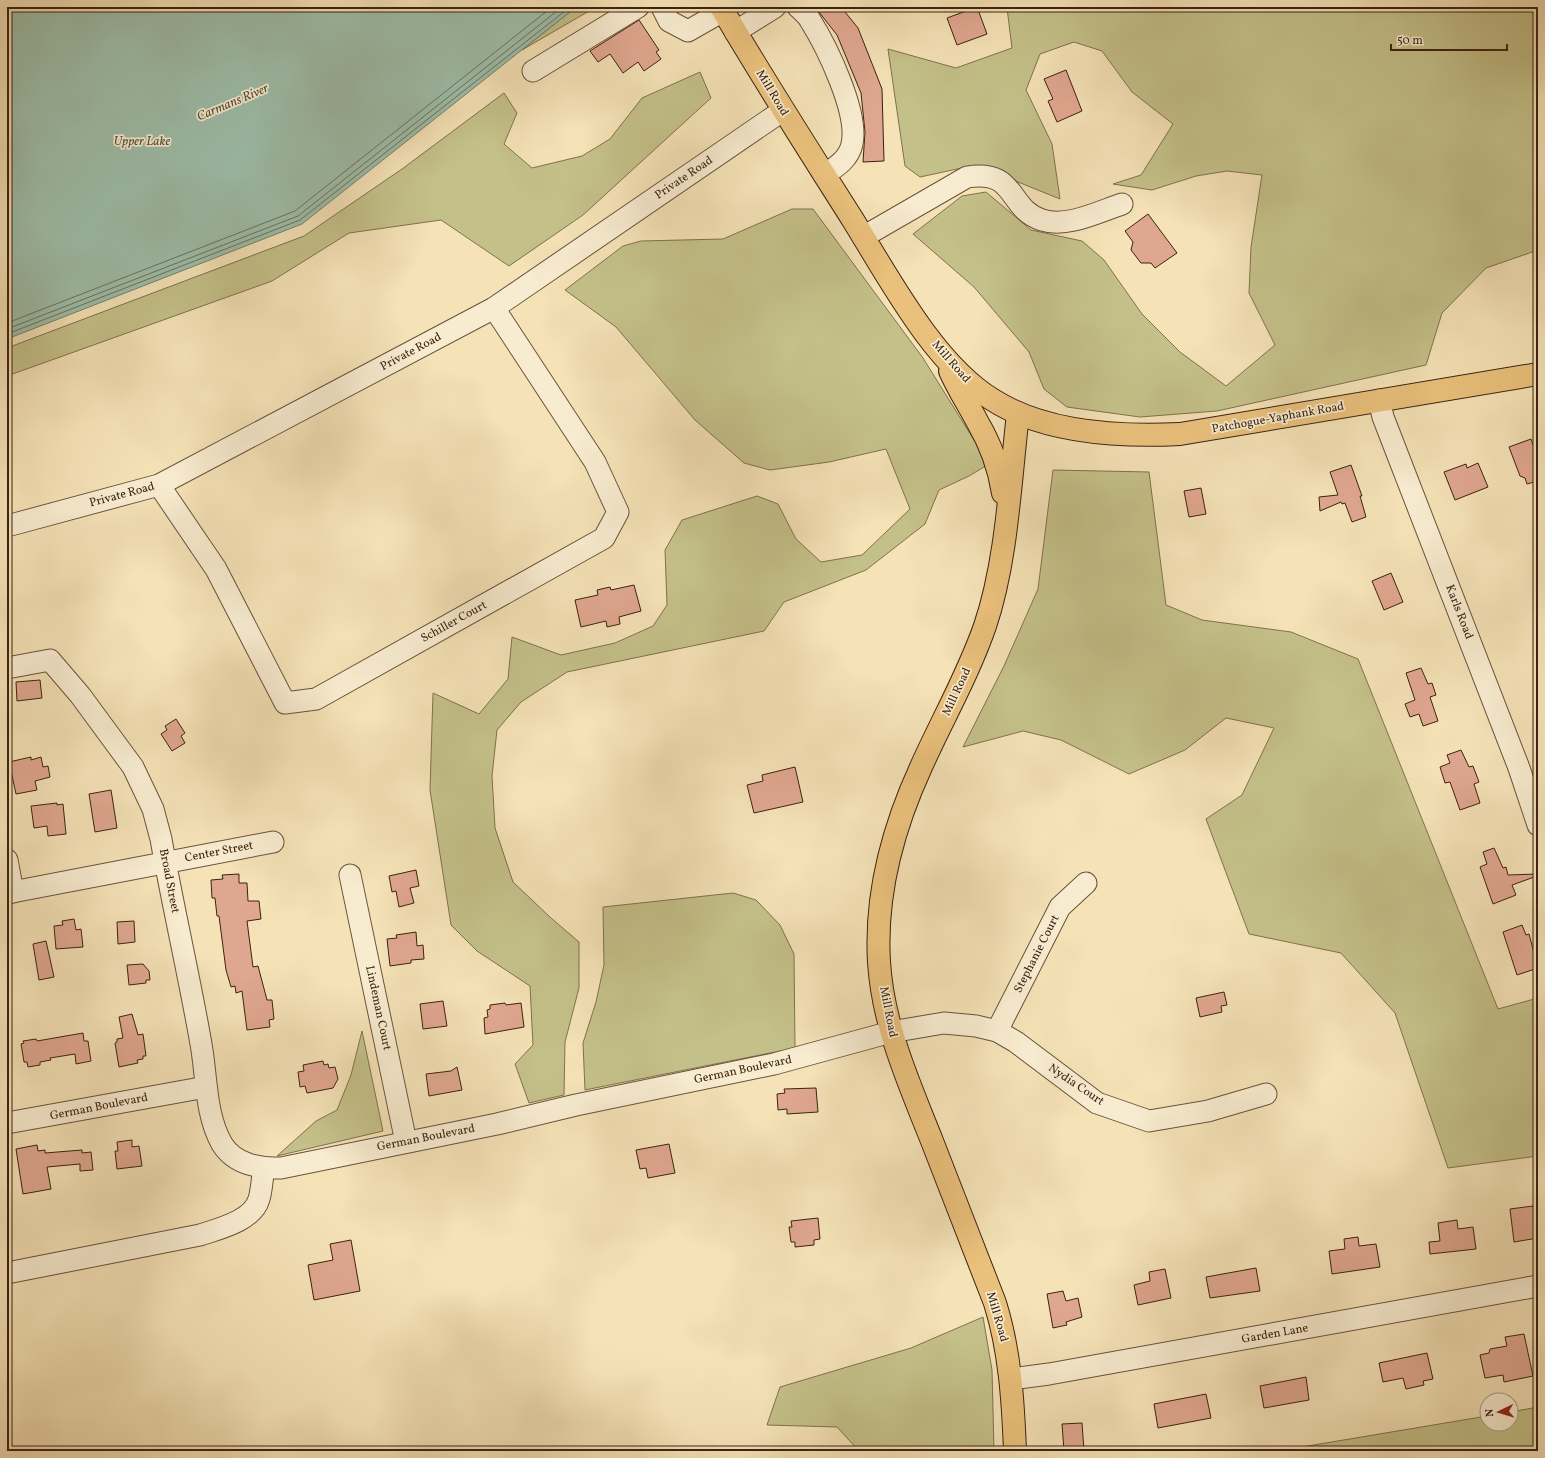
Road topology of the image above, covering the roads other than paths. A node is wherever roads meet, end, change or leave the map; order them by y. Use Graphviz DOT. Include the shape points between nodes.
graph roads {
  1 [pos="638,7"];
  2 [pos="662,7"];
  3 [pos="776,7"];
  4 [pos="798,7"];
  5 [pos="722,9"];
  6 [pos="735,32"];
  7 [pos="533,71"];
  8 [pos="782,111"];
  9 [pos="824,175"];
  10 [pos="1122,204"];
  11 [pos="863,237"];
  12 [pos="494,308"];
  13 [pos="944,356"];
  14 [pos="1538,374"];
  15 [pos="1379,400"];
  16 [pos="1018,414"];
  17 [pos="159,485"];
  18 [pos="1008,513"];
  19 [pos="7,526"];
  20 [pos="7,668"];
  21 [pos="1538,825"];
  22 [pos="273,842"];
  23 [pos="7,860"];
  24 [pos="165,862"];
  25 [pos="350,875"];
  26 [pos="1086,883"];
  27 [pos="10,893"];
  28 [pos="997,1031"];
  29 [pos="891,1032"];
  30 [pos="206,1087"];
  31 [pos="1266,1094"];
  32 [pos="7,1123"];
  33 [pos="406,1142"];
  34 [pos="264,1168"];
  35 [pos="7,1273"];
  36 [pos="1538,1286"];
  37 [pos="1011,1379"];
  38 [pos="1015,1451"];
  1 -- 7 [label="street"];
  2 -- 5 [label="street" via="669,21 688,31"];
  3 -- 6 [label="street"];
  4 -- 9 [label="street" via="810,19 830,57 847,101 853,127 850,152 845,160"];
  5 -- 6 [label="main road, Mill Road"];
  6 -- 8 [label="main road, Mill Road"];
  8 -- 9 [label="main road, Mill Road"];
  8 -- 12 [label="street, Private Road"];
  9 -- 11 [label="main road, Mill Road"];
  10 -- 11 [label="street" via="1069,221 1041,220 1028,212 1007,186 996,178 982,175 967,177"];
  11 -- 13 [label="main road, Mill Road"];
  12 -- 17 [label="street, Private Road"];
  12 -- 17 [label="street, Schiller Court" via="595,462 618,512 604,538 316,699 285,702 216,569"];
  13 -- 16 [label="main road, Mill Road" via="975,389"];
  13 -- 18 [label="main road" via="960,394 979,423 996,461"];
  14 -- 15 [label="main road, Patchogue-Yaphank Road"];
  15 -- 16 [label="main road, Patchogue-Yaphank Road" via="1234,426 1158,435 1136,435 1050,425"];
  15 -- 21 [label="street, Karls Road" via="1519,768"];
  16 -- 18 [label="main road, Mill Road"];
  17 -- 19 [label="street, Private Road"];
  18 -- 29 [label="main road, Mill Road" via="986,624 911,791 892,844 886,870 879,941 882,985"];
  20 -- 24 [label="street, Broad Street" via="50,660 80,695 133,767 153,808"];
  22 -- 24 [label="street, Center Street"];
  23 -- 27 [label="street"];
  24 -- 27 [label="street, Center Street"];
  24 -- 30 [label="street, Broad Street" via="201,1046"];
  25 -- 33 [label="street, Lindeman Court"];
  26 -- 28 [label="street, Stephanie Court" via="1060,907"];
  28 -- 29 [label="street, Nydia Court" via="944,1023"];
  28 -- 31 [label="street, Nydia Court" via="1016,1042 1098,1103 1149,1121 1208,1111"];
  29 -- 33 [label="street, German Boulevard" via="774,1064"];
  29 -- 37 [label="main road, Mill Road" via="898,1056 995,1303 1006,1344"];
  30 -- 32 [label="street, German Boulevard"];
  30 -- 34 [label="street, German Boulevard" via="212,1121 223,1145 234,1157 251,1166"];
  33 -- 34 [label="street, German Boulevard" via="280,1168"];
  34 -- 35 [label="street" via="259,1200 255,1207 227,1226 200,1235"];
  36 -- 37 [label="street, Garden Lane"];
  37 -- 38 [label="main road, Mill Road"];
}
